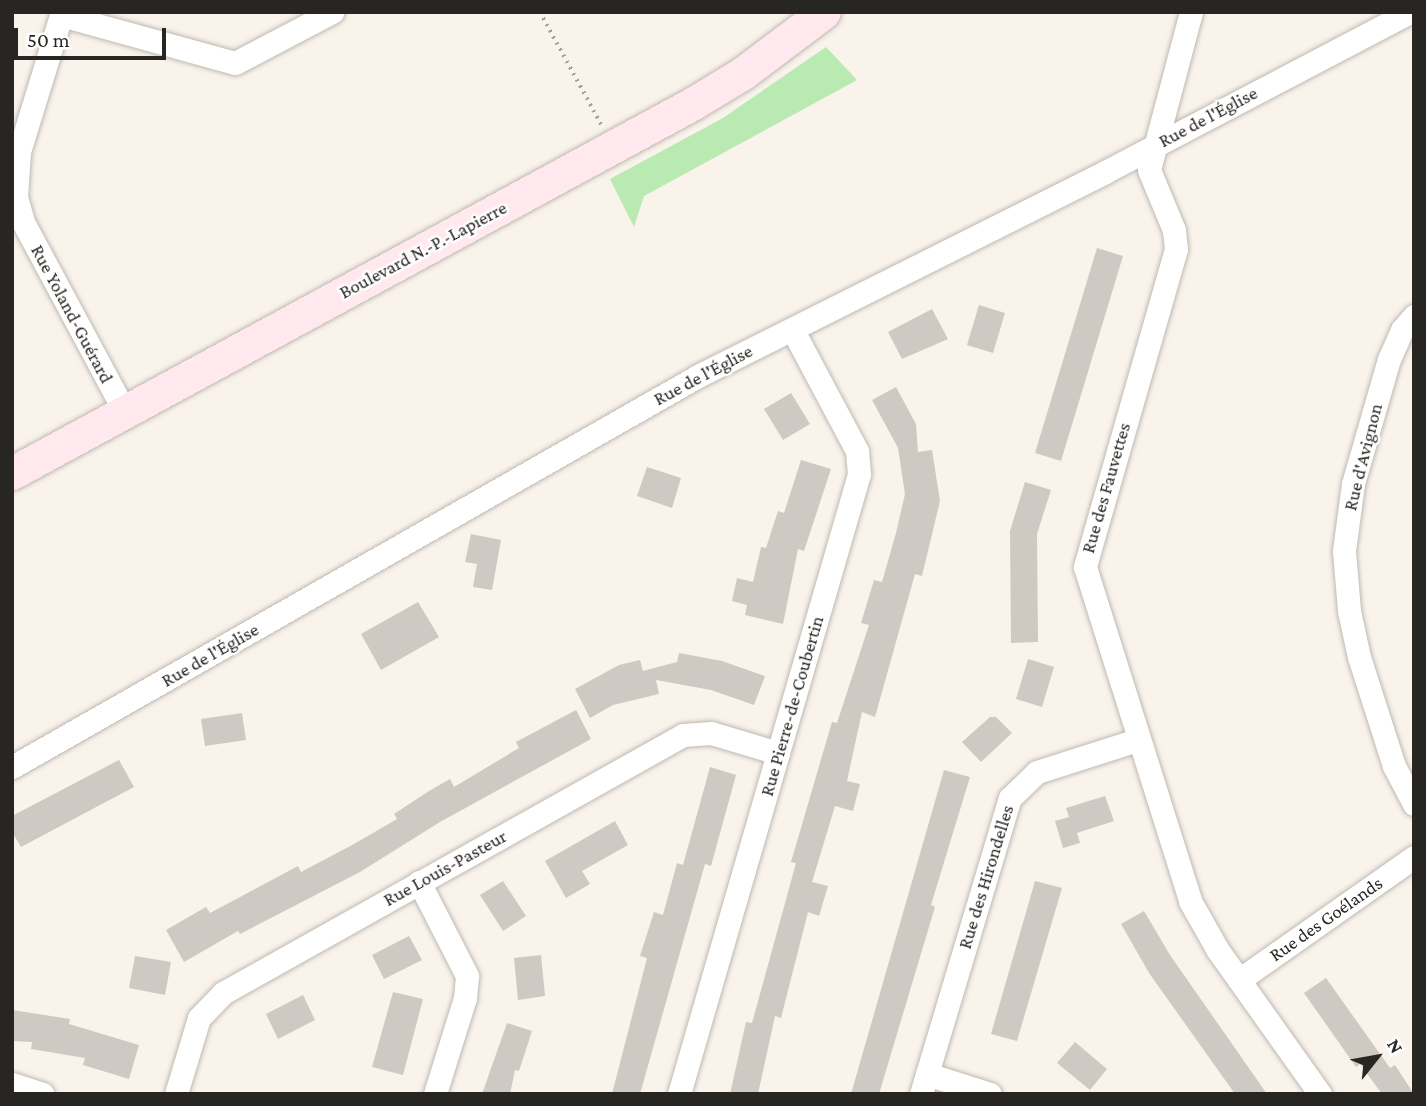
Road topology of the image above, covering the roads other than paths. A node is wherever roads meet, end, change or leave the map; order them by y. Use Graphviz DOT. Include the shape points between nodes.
graph roads {
  1 [pos="332,12"];
  2 [pos="788,12"];
  3 [pos="824,12"];
  4 [pos="1191,12"];
  5 [pos="1410,12"];
  6 [pos="61,14"];
  7 [pos="1153,146"];
  8 [pos="1414,316"];
  9 [pos="792,329"];
  10 [pos="120,402"];
  11 [pos="12,448"];
  12 [pos="12,473"];
  13 [pos="1137,740"];
  14 [pos="778,753"];
  15 [pos="12,767"];
  16 [pos="1414,804"];
  17 [pos="1414,857"];
  18 [pos="419,882"];
  19 [pos="1239,981"];
  20 [pos="12,1084"];
  21 [pos="924,1084"];
  22 [pos="42,1094"];
  23 [pos="176,1094"];
  24 [pos="436,1094"];
  25 [pos="679,1094"];
  26 [pos="990,1094"];
  27 [pos="1320,1094"];
  1 -- 6 [label="street" via="235,63"];
  2 -- 10 [label="street, Boulevard N.-P.-Lapierre" via="709,68"];
  3 -- 10 [label="street, Boulevard N.-P.-Lapierre" via="743,74 701,99"];
  4 -- 7 [label="street, Rue des Fauvettes"];
  5 -- 7 [label="street, Rue de l'Église"];
  6 -- 10 [label="street, Rue Yoland-Guérard" via="19,152 16,197 23,222"];
  7 -- 9 [label="street, Rue de l'Église"];
  7 -- 13 [label="street, Rue des Fauvettes" via="1149,179 1170,219 1176,249 1085,559"];
  8 -- 16 [label="street, Rue d'Avignon" via="1389,359 1353,484 1344,551 1359,657 1394,766"];
  9 -- 14 [label="street, Rue Pierre-de-Coubertin" via="857,451 859,474"];
  9 -- 15 [label="street, Rue de l'Église" via="675,388"];
  10 -- 11 [label="street, Boulevard N.-P.-Lapierre"];
  10 -- 12 [label="street, Boulevard N.-P.-Lapierre"];
  13 -- 19 [label="street, Rue des Fauvettes" via="1190,901"];
  13 -- 21 [label="street, Rue des Hirondelles" via="1037,772 1010,798"];
  14 -- 18 [label="street, Rue Louis-Pasteur" via="711,733 683,735"];
  14 -- 25 [label="street, Rue Pierre-de-Coubertin"];
  17 -- 19 [label="street, Rue des Goélands"];
  18 -- 23 [label="street, Rue Louis-Pasteur" via="210,1002 199,1018"];
  18 -- 24 [label="street" via="467,976 465,998"];
  19 -- 27 [label="street, Rue des Fauvettes"];
  20 -- 22 [label="street"];
  21 -- 26 [label="street"];
}
